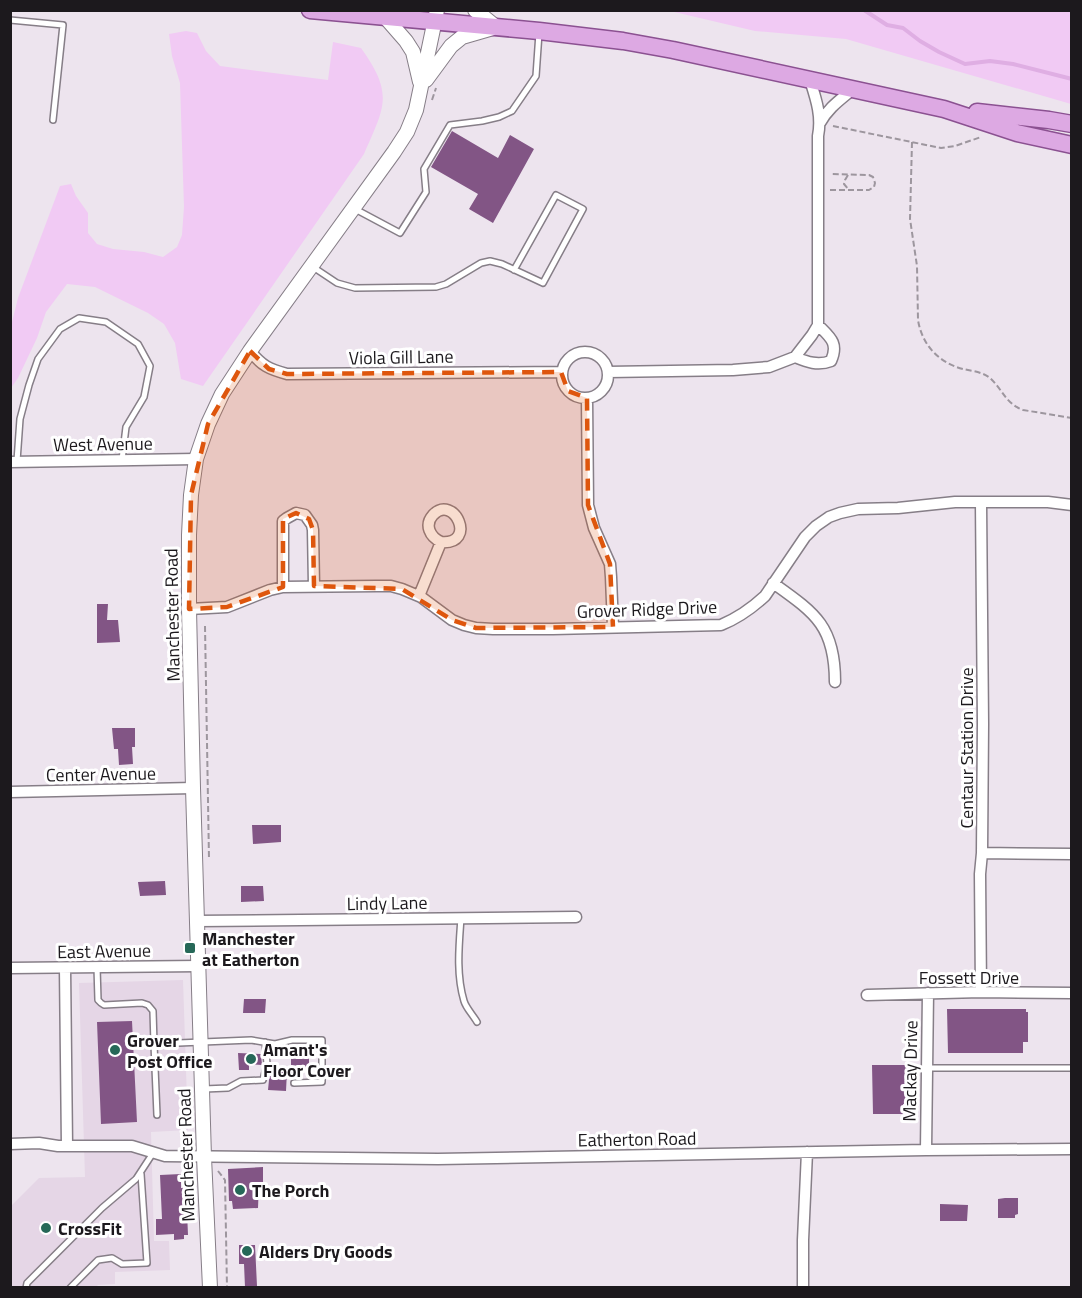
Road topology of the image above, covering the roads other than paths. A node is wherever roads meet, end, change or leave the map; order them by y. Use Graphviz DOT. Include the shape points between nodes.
graph roads {
  1 [pos="310,10"];
  2 [pos="401,10"];
  3 [pos="476,10"];
  4 [pos="436,16"];
  5 [pos="385,17"];
  6 [pos="10,20"];
  7 [pos="496,27"];
  8 [pos="539,31"];
  9 [pos="810,80"];
  10 [pos="421,87"];
  11 [pos="853,89"];
  12 [pos="944,109"];
  13 [pos="53,120"];
  14 [pos="820,124"];
  15 [pos="1071,124"];
  16 [pos="1071,145"];
  17 [pos="354,208"];
  18 [pos="312,266"];
  19 [pos="514,270"];
  20 [pos="818,325"];
  21 [pos="250,351"];
  22 [pos="795,357"];
  23 [pos="561,372"];
  24 [pos="608,372"];
  25 [pos="586,398"];
  26 [pos="196,459"];
  27 [pos="122,460"];
  28 [pos="14,462"];
  29 [pos="981,503"];
  30 [pos="1071,505"];
  31 [pos="441,542"];
  32 [pos="773,584"];
  33 [pos="314,586"];
  34 [pos="283,587"];
  35 [pos="419,596"];
  36 [pos="189,609"];
  37 [pos="613,627"];
  38 [pos="835,682"];
  39 [pos="193,789"];
  40 [pos="10,792"];
  41 [pos="982,853"];
  42 [pos="1071,854"];
  43 [pos="576,917"];
  44 [pos="461,918"];
  45 [pos="197,921"];
  46 [pos="199,966"];
  47 [pos="97,967"];
  48 [pos="10,968"];
  49 [pos="65,968"];
  50 [pos="981,992"];
  51 [pos="928,993"];
  52 [pos="1071,993"];
  53 [pos="867,995"];
  54 [pos="477,1022"];
  55 [pos="201,1042"];
  56 [pos="265,1042"];
  57 [pos="154,1044"];
  58 [pos="927,1068"];
  59 [pos="1071,1068"];
  60 [pos="294,1083"];
  61 [pos="202,1089"];
  62 [pos="157,1115"];
  63 [pos="10,1144"];
  64 [pos="67,1146"];
  65 [pos="1071,1149"];
  66 [pos="926,1150"];
  67 [pos="807,1152"];
  68 [pos="153,1153"];
  69 [pos="204,1157"];
  70 [pos="141,1172"];
  71 [pos="26,1287"];
  72 [pos="70,1287"];
  73 [pos="210,1287"];
  74 [pos="803,1287"];
  1 -- 5 [label="main road"];
  2 -- 5 [label="street"];
  3 -- 7 [label="street"];
  4 -- 5 [label="main road"];
  4 -- 7 [label="main road"];
  4 -- 10 [label="street, Manchester Road"];
  5 -- 10 [label="street" via="413,52"];
  6 -- 13 [label="lane" via="63,25"];
  7 -- 8 [label="main road"];
  7 -- 10 [label="street" via="450,45"];
  8 -- 9 [label="main road" via="674,50"];
  8 -- 17 [label="lane" via="536,76 512,111 482,121 450,125 424,169 426,192 400,233"];
  9 -- 11 [label="main road"];
  9 -- 14 [label="street"];
  10 -- 17 [label="street, Manchester Road" via="407,132"];
  11 -- 12 [label="main road"];
  11 -- 14 [label="street" via="837,100"];
  12 -- 15 [label="main road"];
  12 -- 16 [label="main road" via="1017,133"];
  14 -- 20 [label="street"];
  17 -- 18 [label="street, Manchester Road"];
  18 -- 19 [label="lane" via="337,283 355,288 436,287 490,261"];
  18 -- 21 [label="street, Manchester Road"];
  19 -- 19 [label="lane" via="543,283 583,209 556,195"];
  20 -- 22 [label="street"];
  20 -- 22 [label="street" via="834,346 831,361 814,363"];
  21 -- 23 [label="street, Viola Gill Lane" via="269,369 287,374"];
  21 -- 26 [label="street, Manchester Road" via="222,394"];
  22 -- 24 [label="street" via="769,367 733,370"];
  23 -- 24 [label="street" via="568,358 588,352 601,358"];
  23 -- 25 [label="street" via="568,391"];
  24 -- 25 [label="street" via="600,392"];
  25 -- 37 [label="street" via="588,505 610,564"];
  26 -- 27 [label="street, West Avenue"];
  26 -- 36 [label="street, Manchester Road"];
  27 -- 28 [label="street, West Avenue"];
  27 -- 28 [label="lane" via="126,427 144,398 150,366 138,344 106,322 79,318 60,329 38,358 20,419"];
  29 -- 30 [label="street, Grover Ridge Drive"];
  29 -- 32 [label="street, Grover Ridge Drive" via="858,509 829,517 810,531"];
  29 -- 41 [label="street, Centaur Station Drive"];
  31 -- 35 [label="street"];
  32 -- 37 [label="street, Grover Ridge Drive" via="756,604 720,625"];
  32 -- 38 [label="street" via="814,614 821,624 833,652"];
  33 -- 34 [label="street, Grover Ridge Drive"];
  33 -- 34 [label="street" via="313,530 309,519 296,513 283,522"];
  33 -- 35 [label="street, Grover Ridge Drive" via="391,586"];
  34 -- 36 [label="street, Grover Ridge Drive" via="227,607"];
  35 -- 37 [label="street, Grover Ridge Drive" via="452,620 476,628"];
  36 -- 39 [label="street, Manchester Road"];
  39 -- 40 [label="street, Center Avenue"];
  39 -- 45 [label="street, Manchester Road"];
  41 -- 42 [label="street"];
  41 -- 50 [label="street, Centaur Station Drive"];
  43 -- 44 [label="street, Lindy Lane"];
  44 -- 45 [label="street, Lindy Lane"];
  44 -- 54 [label="lane" via="459,977 464,1003"];
  45 -- 46 [label="street, Manchester Road"];
  46 -- 47 [label="street, East Avenue"];
  46 -- 55 [label="street, Manchester Road"];
  47 -- 49 [label="street, East Avenue"];
  47 -- 57 [label="lane" via="98,1000 104,1005 142,1003 153,1011"];
  48 -- 49 [label="street, East Avenue"];
  49 -- 64 [label="street"];
  50 -- 51 [label="street, Fossett Drive"];
  50 -- 52 [label="street, Fossett Drive"];
  51 -- 53 [label="street, Fossett Drive"];
  51 -- 58 [label="street, Mackay Drive"];
  55 -- 56 [label="lane"];
  55 -- 57 [label="lane"];
  55 -- 61 [label="street, Manchester Road"];
  56 -- 60 [label="lane" via="322,1040 322,1082"];
  56 -- 61 [label="lane" via="267,1064 263,1080"];
  57 -- 62 [label="lane"];
  58 -- 59 [label="lane"];
  58 -- 66 [label="street, Mackay Drive"];
  61 -- 69 [label="street, Manchester Road"];
  63 -- 64 [label="street, Eatherton Road"];
  64 -- 68 [label="street, Eatherton Road" via="132,1146"];
  65 -- 66 [label="street, Eatherton Road"];
  66 -- 67 [label="street, Eatherton Road"];
  67 -- 69 [label="street, Eatherton Road" via="438,1159"];
  67 -- 74 [label="street"];
  68 -- 69 [label="street, Eatherton Road"];
  68 -- 70 [label="lane"];
  69 -- 73 [label="street, Manchester Road"];
  70 -- 71 [label="lane"];
  70 -- 72 [label="lane" via="147,1263 98,1260"];
}
